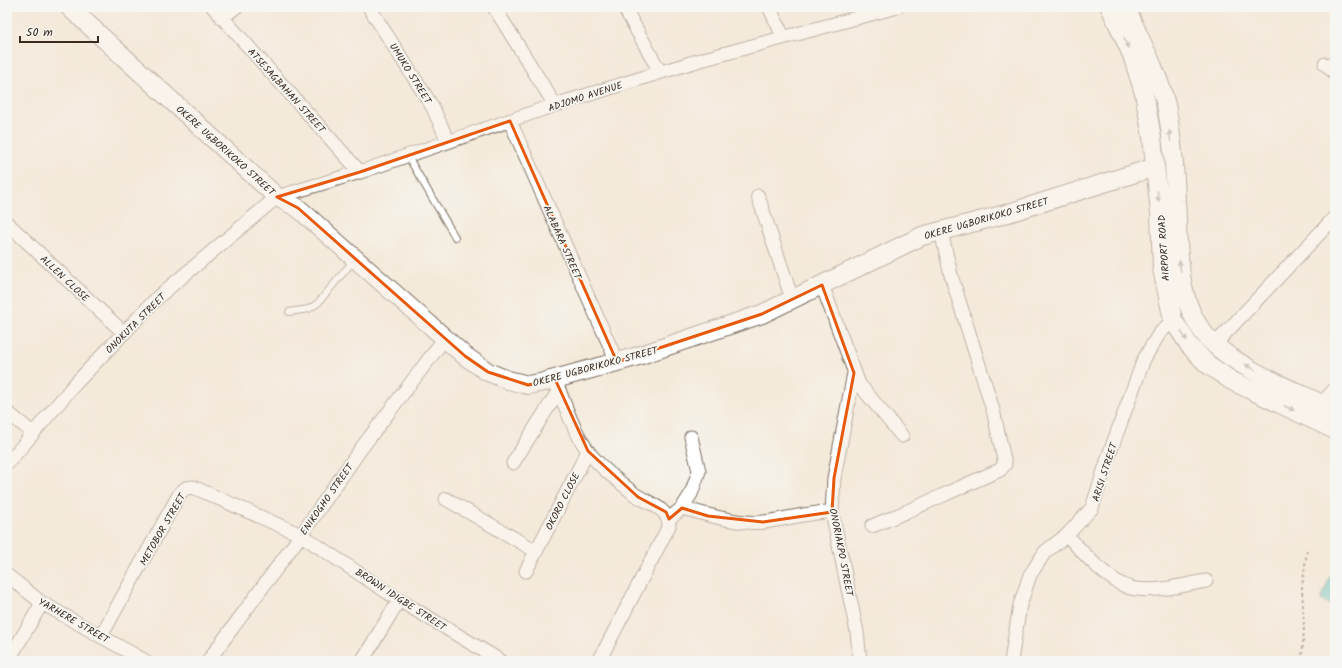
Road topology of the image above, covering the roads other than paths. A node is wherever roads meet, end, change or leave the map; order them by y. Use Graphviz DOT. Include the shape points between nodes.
graph roads {
  1 [pos="69,7"];
  2 [pos="213,7"];
  3 [pos="236,7"];
  4 [pos="369,7"];
  5 [pos="494,7"];
  6 [pos="624,7"];
  7 [pos="769,7"];
  8 [pos="893,7"];
  9 [pos="1110,7"];
  10 [pos="1126,7"];
  11 [pos="222,18"];
  12 [pos="783,36"];
  13 [pos="660,72"];
  14 [pos="555,105"];
  15 [pos="510,121"];
  16 [pos="448,141"];
  17 [pos="408,155"];
  18 [pos="1155,167"];
  19 [pos="360,172"];
  20 [pos="758,196"];
  21 [pos="277,197"];
  22 [pos="1335,217"];
  23 [pos="7,223"];
  24 [pos="941,231"];
  25 [pos="455,237"];
  26 [pos="356,259"];
  27 [pos="822,285"];
  28 [pos="792,299"];
  29 [pos="289,312"];
  30 [pos="1173,320"];
  31 [pos="124,333"];
  32 [pos="445,338"];
  33 [pos="1215,344"];
  34 [pos="617,362"];
  35 [pos="854,373"];
  36 [pos="556,384"];
  37 [pos="1335,389"];
  38 [pos="1328,406"];
  39 [pos="7,412"];
  40 [pos="1335,430"];
  41 [pos="33,433"];
  42 [pos="902,436"];
  43 [pos="691,437"];
  44 [pos="588,451"];
  45 [pos="513,463"];
  46 [pos="7,464"];
  47 [pos="446,499"];
  48 [pos="682,508"];
  49 [pos="832,512"];
  50 [pos="669,519"];
  51 [pos="872,526"];
  52 [pos="301,535"];
  53 [pos="1067,535"];
  54 [pos="536,552"];
  55 [pos="526,571"];
  56 [pos="7,575"];
  57 [pos="1206,581"];
  58 [pos="399,600"];
  59 [pos="42,603"];
  60 [pos="101,636"];
  61 [pos="8,661"];
  62 [pos="145,661"];
  63 [pos="208,661"];
  64 [pos="362,661"];
  65 [pos="501,661"];
  66 [pos="599,661"];
  67 [pos="860,661"];
  68 [pos="1011,661"];
  1 -- 21 [label="street, OKERE UGBORIKOKO STREET"];
  2 -- 11 [label="street, ATSESAGBAHAN STREET"];
  3 -- 11 [label="street"];
  4 -- 16 [label="street, UMUKO STREET" via="432,106"];
  5 -- 14 [label="street"];
  6 -- 13 [label="street"];
  7 -- 12 [label="street"];
  8 -- 12 [label="street, ADJOMO AVENUE"];
  9 -- 18 [label="street, AIRPORT ROAD, one-way" via="1132,55 1144,93"];
  33 -- 10 [label="street, AIRPORT ROAD, one-way" via="1197,323 1185,291 1178,247 1176,199 1166,105 1156,73"];
  11 -- 19 [label="street, ATSESAGBAHAN STREET"];
  12 -- 13 [label="street, ADJOMO AVENUE"];
  13 -- 14 [label="street, ADJOMO AVENUE"];
  14 -- 15 [label="street, ADJOMO AVENUE"];
  15 -- 16 [label="street, ADJOMO AVENUE"];
  15 -- 34 [label="street, ALABARA STREET"];
  16 -- 17 [label="street, ADJOMO AVENUE"];
  17 -- 19 [label="street, ADJOMO AVENUE"];
  17 -- 25 [label="lane"];
  18 -- 24 [label="street, OKERE UGBORIKOKO STREET" via="1002,215"];
  18 -- 30 [label="street, AIRPORT ROAD, one-way" via="1162,269"];
  19 -- 21 [label="street, ADJOMO AVENUE"];
  20 -- 28 [label="street"];
  21 -- 26 [label="street, OKERE UGBORIKOKO STREET" via="298,208"];
  21 -- 31 [label="street, ONOKUTA STREET" via="158,297"];
  22 -- 33 [label="street"];
  23 -- 31 [label="street, ALLEN CLOSE"];
  24 -- 27 [label="street, OKERE UGBORIKOKO STREET" via="922,236"];
  24 -- 51 [label="street" via="951,275 993,410 1005,464 1000,470"];
  26 -- 29 [label="lane" via="318,303 309,309"];
  26 -- 32 [label="street, OKERE UGBORIKOKO STREET"];
  27 -- 28 [label="street, OKERE UGBORIKOKO STREET"];
  27 -- 35 [label="street"];
  28 -- 34 [label="street, OKERE UGBORIKOKO STREET" via="762,314"];
  30 -- 40 [label="street, AIRPORT ROAD, one-way" via="1189,345 1207,364 1232,381"];
  30 -- 53 [label="street, ARISI STREET" via="1159,334 1144,359 1092,508"];
  31 -- 41 [label="street, ONOKUTA STREET" via="74,384"];
  32 -- 36 [label="street, OKERE UGBORIKOKO STREET" via="488,372 528,385"];
  32 -- 52 [label="street, ENIKOGHO STREET" via="360,450"];
  38 -- 33 [label="street, AIRPORT ROAD, one-way" via="1252,369"];
  34 -- 36 [label="street, OKERE UGBORIKOKO STREET"];
  35 -- 42 [label="street"];
  35 -- 49 [label="street, ONORIAKPO STREET" via="834,478"];
  36 -- 44 [label="street"];
  36 -- 45 [label="street"];
  37 -- 38 [label="street"];
  39 -- 41 [label="street"];
  41 -- 46 [label="street, ONOKUTA STREET"];
  43 -- 48 [label="street" via="700,471"];
  44 -- 50 [label="street" via="638,497 666,512"];
  44 -- 54 [label="street, OKORO CLOSE"];
  47 -- 54 [label="street"];
  48 -- 49 [label="street" via="708,516 763,522 818,512"];
  48 -- 50 [label="street"];
  49 -- 67 [label="street, ONORIAKPO STREET" via="857,632"];
  50 -- 66 [label="street" via="669,526"];
  52 -- 58 [label="street, BROWN IDIGBE STREET"];
  52 -- 60 [label="street, METOBOR STREET" via="193,487 186,488 180,493"];
  52 -- 63 [label="street, ENIKOGHO STREET"];
  53 -- 57 [label="street" via="1095,565 1116,580 1135,589 1166,588"];
  53 -- 68 [label="street, ARISI STREET" via="1045,552 1030,574 1020,605"];
  54 -- 55 [label="street, OKORO CLOSE"];
  56 -- 59 [label="street, YARHERE STREET"];
  58 -- 64 [label="street"];
  58 -- 65 [label="street, BROWN IDIGBE STREET"];
  59 -- 60 [label="street, YARHERE STREET"];
  59 -- 61 [label="street"];
  60 -- 62 [label="street, YARHERE STREET"];
}
